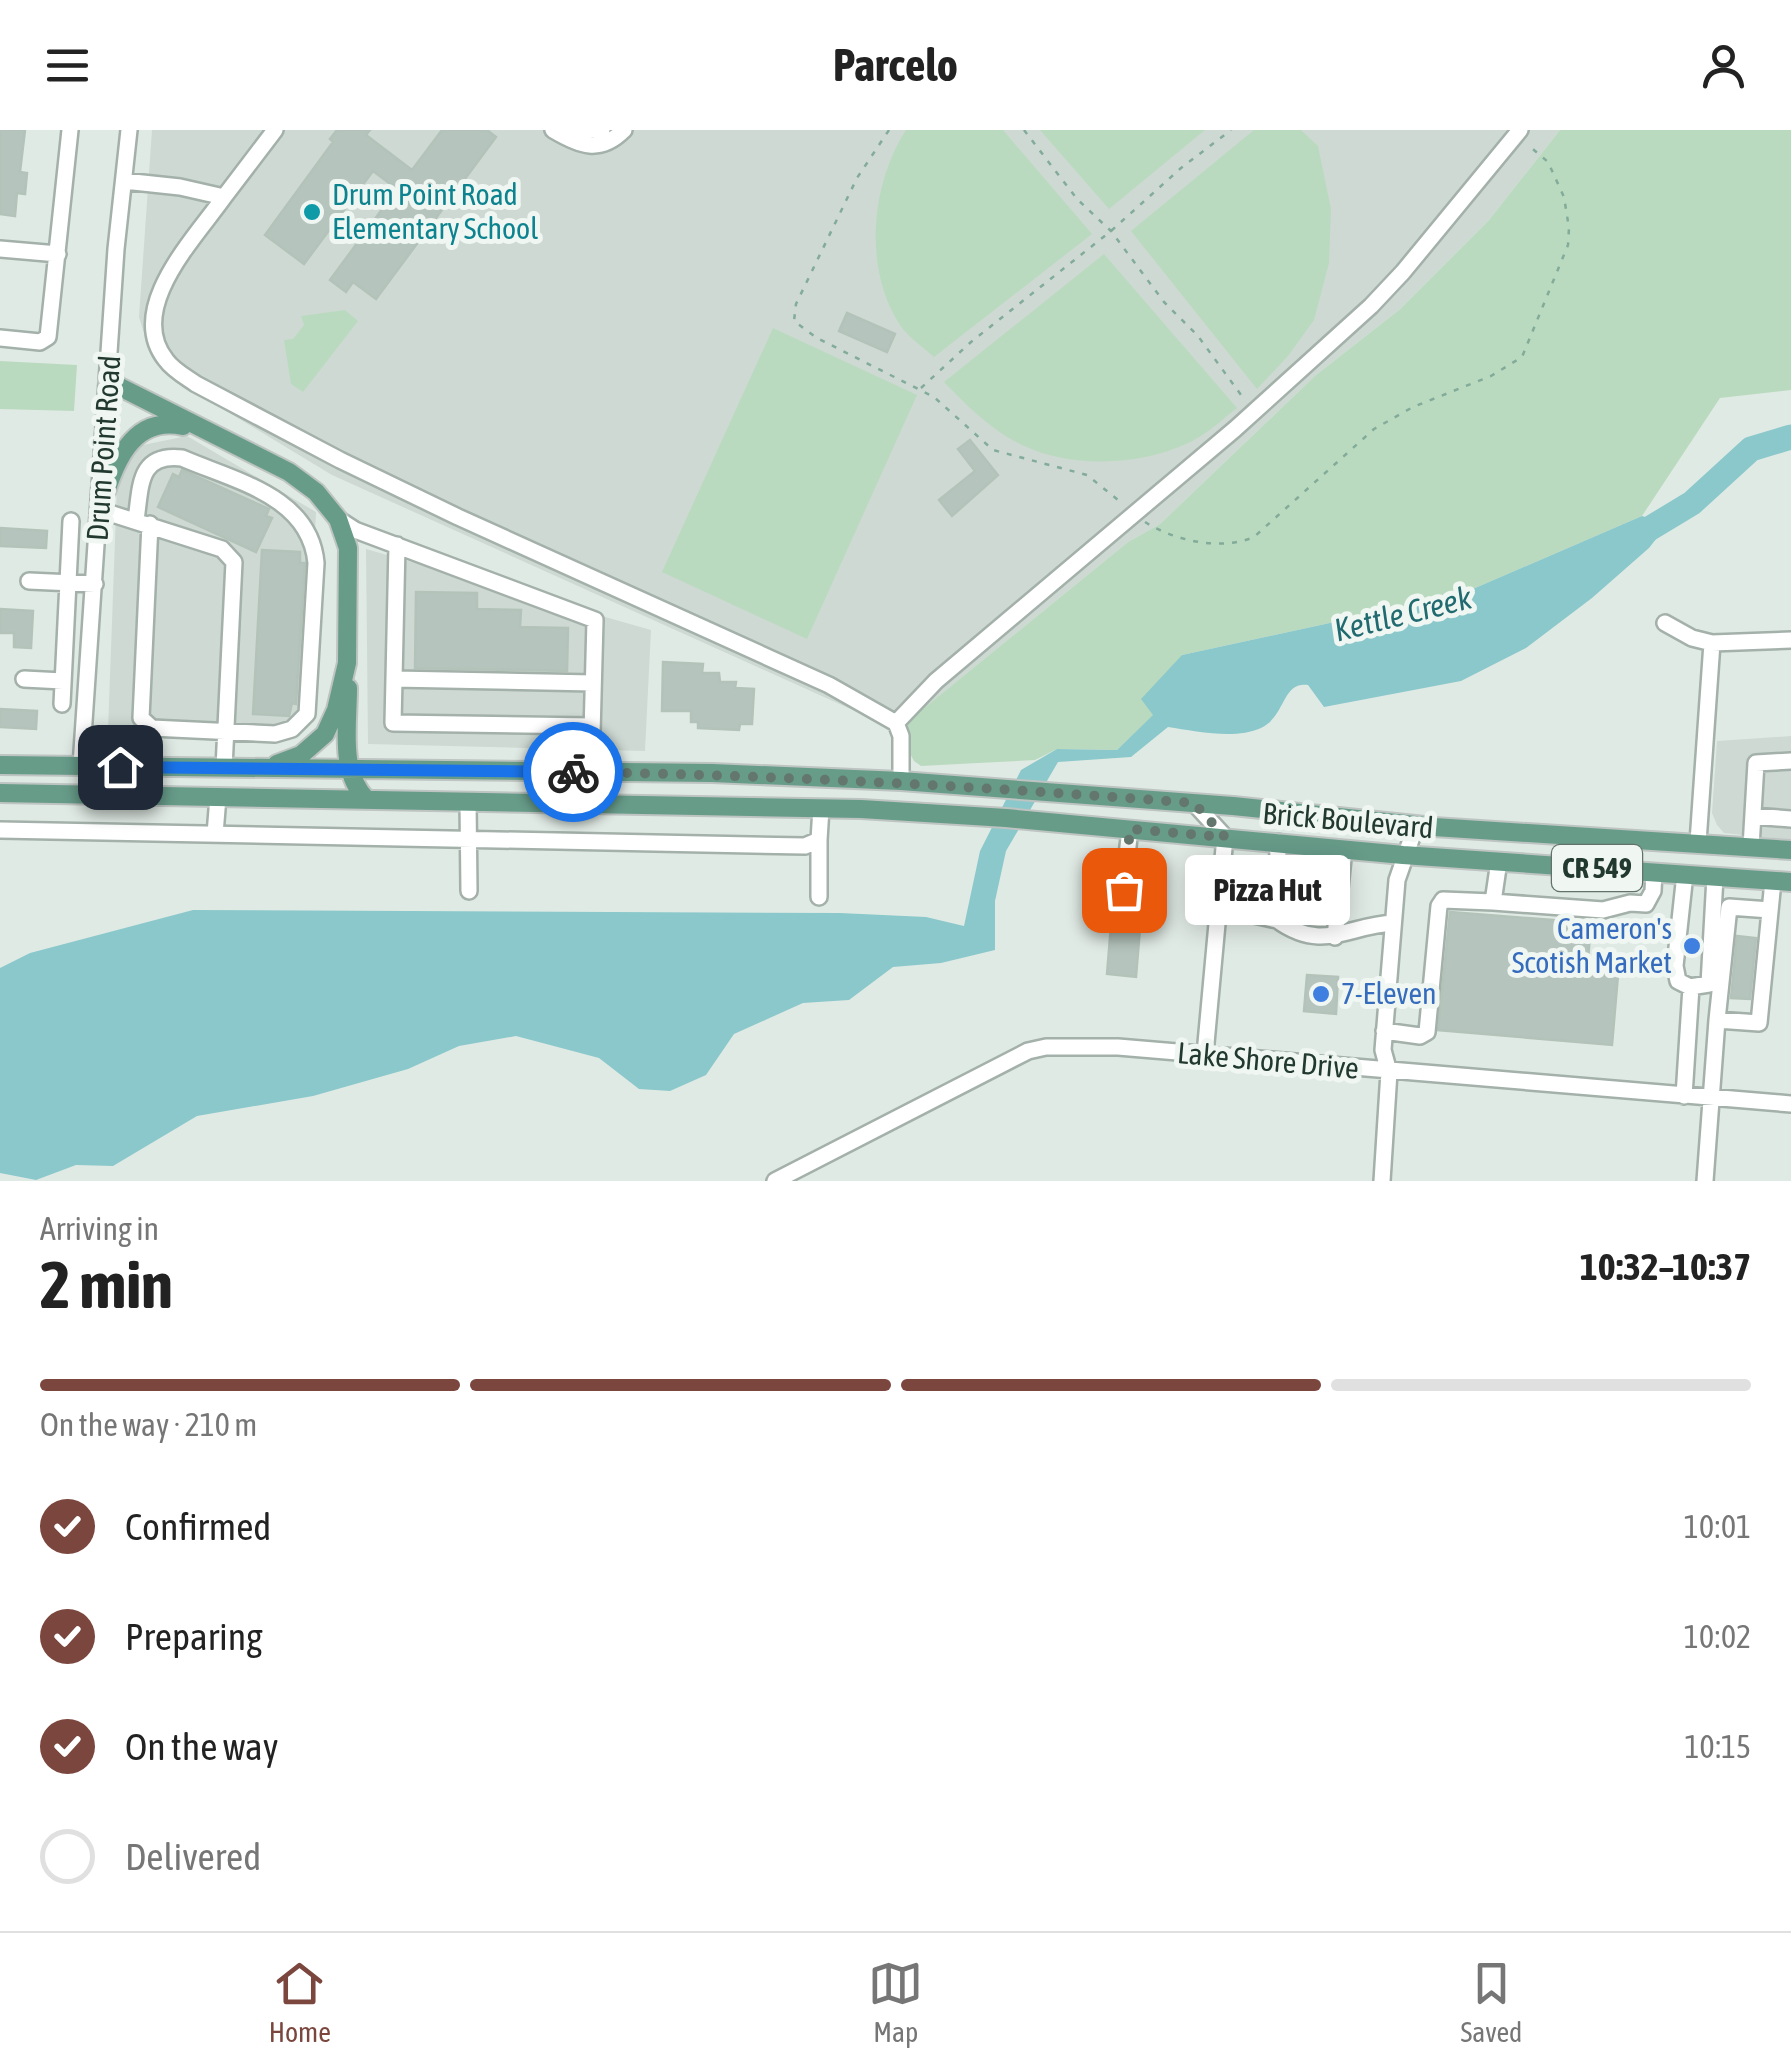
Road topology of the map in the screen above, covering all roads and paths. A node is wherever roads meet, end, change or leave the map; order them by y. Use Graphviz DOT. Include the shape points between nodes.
graph roads {
  1 [pos="70,130"];
  2 [pos="130,130"];
  3 [pos="275,130"];
  4 [pos="554,130"];
  5 [pos="574,130"];
  6 [pos="602,130"];
  7 [pos="624,130"];
  8 [pos="889,130"];
  9 [pos="1024,130"];
  10 [pos="1232,130"];
  11 [pos="1518,132"];
  12 [pos="124,182"];
  13 [pos="224,197"];
  14 [pos="1110,231"];
  15 [pos="0,248"];
  16 [pos="58,254"];
  17 [pos="0,338"];
  18 [pos="108,381"];
  19 [pos="920,389"];
  20 [pos="1255,411"];
  21 [pos="201,430"];
  22 [pos="100,510"];
  23 [pos="1134,514"];
  24 [pos="338,519"];
  25 [pos="71,522"];
  26 [pos="143,522"];
  27 [pos="397,544"];
  28 [pos="29,582"];
  29 [pos="68,583"];
  30 [pos="95,584"];
  31 [pos="1665,622"];
  32 [pos="1791,640"];
  33 [pos="1712,643"];
  34 [pos="348,663"];
  35 [pos="24,679"];
  36 [pos="394,679"];
  37 [pos="63,681"];
  38 [pos="593,683"];
  39 [pos="62,704"];
  40 [pos="896,723"];
  41 [pos="591,726"];
  42 [pos="225,733"];
  43 [pos="1791,761"];
  44 [pos="0,765"];
  45 [pos="82,766"];
  46 [pos="224,768"];
  47 [pos="266,768"];
  48 [pos="348,770"];
  49 [pos="591,772"];
  50 [pos="900,782"];
  51 [pos="0,792"];
  52 [pos="43,793"];
  53 [pos="218,797"];
  54 [pos="366,799"];
  55 [pos="468,801"];
  56 [pos="1194,803"];
  57 [pos="821,808"];
  58 [pos="1753,816"];
  59 [pos="1791,819"];
  60 [pos="1434,827"];
  61 [pos="1130,829"];
  62 [pos="0,830"];
  63 [pos="215,834"];
  64 [pos="1225,837"];
  65 [pos="469,839"];
  66 [pos="819,840"];
  67 [pos="1278,842"];
  68 [pos="1698,842"];
  69 [pos="1751,847"];
  70 [pos="1344,848"];
  71 [pos="1791,850"];
  72 [pos="1403,854"];
  73 [pos="1499,861"];
  74 [pos="1654,872"];
  75 [pos="1685,874"];
  76 [pos="1715,877"];
  77 [pos="1782,882"];
  78 [pos="1124,890"];
  79 [pos="469,891"];
  80 [pos="819,896"];
  81 [pos="1493,902"];
  82 [pos="1218,907"];
  83 [pos="1770,910"];
  84 [pos="1277,920"];
  85 [pos="1393,923"];
  86 [pos="1335,938"];
  87 [pos="1692,987"];
  88 [pos="1718,1020"];
  89 [pos="1384,1031"];
  90 [pos="1205,1054"];
  91 [pos="1388,1072"];
  92 [pos="1684,1096"];
  93 [pos="1712,1098"];
  94 [pos="1791,1104"];
  95 [pos="775,1181"];
  96 [pos="1382,1181"];
  97 [pos="1706,1181"];
  1 -- 16 [label="street"];
  2 -- 12 [label="street, Drum Point Road"];
  3 -- 13 [label="street"];
  4 -- 7 [label="street" via="596,146"];
  5 -- 6 [label="street"];
  8 -- 19 [label="path" via="857,178 796,304 794,321"];
  9 -- 14 [label="path"];
  10 -- 14 [label="path"];
  11 -- 20 [label="street" via="1372,306"];
  11 -- 23 [label="path" via="1548,162 1569,228 1535,330 1516,364 1374,428 1254,537 1238,544 1172,534"];
  12 -- 13 [label="street"];
  12 -- 18 [label="street, Drum Point Road"];
  13 -- 40 [label="street" via="158,292 155,337 176,369 357,468 829,685"];
  14 -- 19 [label="path"];
  14 -- 20 [label="path"];
  15 -- 16 [label="street"];
  16 -- 17 [label="street" via="48,338"];
  18 -- 21 [label="main road"];
  18 -- 22 [label="street, Drum Point Road"];
  19 -- 23 [label="path" via="992,450 1087,476"];
  20 -- 23 [label="street"];
  21 -- 22 [label="main road" via="148,426 116,460"];
  21 -- 24 [label="main road" via="289,472"];
  22 -- 26 [label="street"];
  22 -- 30 [label="street, Drum Point Road"];
  23 -- 40 [label="street" via="936,681"];
  24 -- 27 [label="street"];
  24 -- 34 [label="main road" via="348,548"];
  25 -- 29 [label="street"];
  26 -- 42 [label="street" via="222,549 234,562"];
  26 -- 42 [label="street" via="142,718 152,728"];
  26 -- 42 [label="street" via="147,468 166,456 277,500 311,536 316,563 307,714 283,732"];
  27 -- 36 [label="street"];
  27 -- 38 [label="street" via="595,620"];
  28 -- 29 [label="street"];
  29 -- 30 [label="street"];
  29 -- 37 [label="street"];
  30 -- 45 [label="street, Drum Point Road"];
  31 -- 33 [label="street"];
  32 -- 33 [label="street"];
  33 -- 68 [label="street"];
  34 -- 47 [label="main road" via="326,734 301,755"];
  34 -- 48 [label="main road"];
  35 -- 37 [label="street"];
  36 -- 38 [label="street"];
  36 -- 41 [label="street" via="393,723"];
  37 -- 39 [label="street"];
  38 -- 41 [label="street"];
  40 -- 50 [label="street" via="902,736"];
  41 -- 49 [label="street"];
  42 -- 46 [label="street"];
  43 -- 58 [label="street" via="1756,763"];
  44 -- 45 [label="main road, Brick Boulevard / CR 549"];
  45 -- 46 [label="main road, Brick Boulevard / CR 549"];
  45 -- 52 [label="main road"];
  46 -- 47 [label="main road, Brick Boulevard / CR 549"];
  47 -- 48 [label="main road, Brick Boulevard / CR 549"];
  48 -- 49 [label="main road, Brick Boulevard / CR 549"];
  48 -- 54 [label="main road"];
  49 -- 50 [label="main road, Brick Boulevard / CR 549"];
  50 -- 56 [label="main road, Brick Boulevard / CR 549"];
  51 -- 52 [label="main road, Brick Boulevard / CR 549"];
  52 -- 53 [label="main road, Brick Boulevard / CR 549"];
  53 -- 54 [label="main road, Brick Boulevard / CR 549"];
  53 -- 63 [label="street"];
  54 -- 55 [label="main road, Brick Boulevard / CR 549"];
  55 -- 57 [label="main road, Brick Boulevard / CR 549"];
  55 -- 65 [label="street"];
  56 -- 60 [label="main road, Brick Boulevard / CR 549"];
  56 -- 64 [label="street"];
  57 -- 61 [label="main road, Brick Boulevard / CR 549"];
  57 -- 66 [label="street"];
  58 -- 59 [label="street"];
  58 -- 69 [label="street"];
  60 -- 68 [label="main road, Brick Boulevard / CR 549"];
  60 -- 72 [label="street" via="1413,834"];
  61 -- 64 [label="main road, Brick Boulevard / CR 549"];
  61 -- 78 [label="street"];
  62 -- 63 [label="street"];
  63 -- 65 [label="street"];
  64 -- 67 [label="main road, Brick Boulevard / CR 549"];
  64 -- 82 [label="street"];
  65 -- 66 [label="street" via="805,846"];
  65 -- 79 [label="street"];
  66 -- 80 [label="street"];
  67 -- 70 [label="main road, Brick Boulevard / CR 549"];
  67 -- 84 [label="street"];
  68 -- 69 [label="main road, Brick Boulevard / CR 549"];
  69 -- 71 [label="main road, Brick Boulevard / CR 549"];
  70 -- 72 [label="main road, Brick Boulevard / CR 549"];
  70 -- 86 [label="street"];
  72 -- 73 [label="main road, Brick Boulevard / CR 549"];
  72 -- 85 [label="street"];
  73 -- 74 [label="main road, Brick Boulevard / CR 549"];
  73 -- 81 [label="street"];
  74 -- 75 [label="main road, Brick Boulevard / CR 549"];
  74 -- 81 [label="street" via="1646,904 1602,910"];
  75 -- 76 [label="main road, Brick Boulevard / CR 549"];
  75 -- 87 [label="street" via="1675,966 1678,981"];
  76 -- 77 [label="main road, Brick Boulevard / CR 549"];
  76 -- 87 [label="street" via="1709,984"];
  77 -- 83 [label="street"];
  81 -- 89 [label="street" via="1443,900 1426,1032"];
  82 -- 84 [label="street"];
  82 -- 90 [label="street"];
  83 -- 88 [label="street" via="1729,907"];
  83 -- 88 [label="street" via="1759,1024"];
  84 -- 86 [label="street" via="1291,931"];
  85 -- 86 [label="street"];
  85 -- 89 [label="street"];
  87 -- 92 [label="street"];
  88 -- 93 [label="street"];
  89 -- 91 [label="street"];
  90 -- 91 [label="street, Lake Shore Drive"];
  90 -- 95 [label="street, Lake Shore Drive" via="1046,1047 1028,1052"];
  91 -- 92 [label="street, Lake Shore Drive"];
  91 -- 96 [label="street"];
  92 -- 93 [label="street, Lake Shore Drive"];
  93 -- 94 [label="street, Lake Shore Drive"];
  93 -- 97 [label="street"];
}
